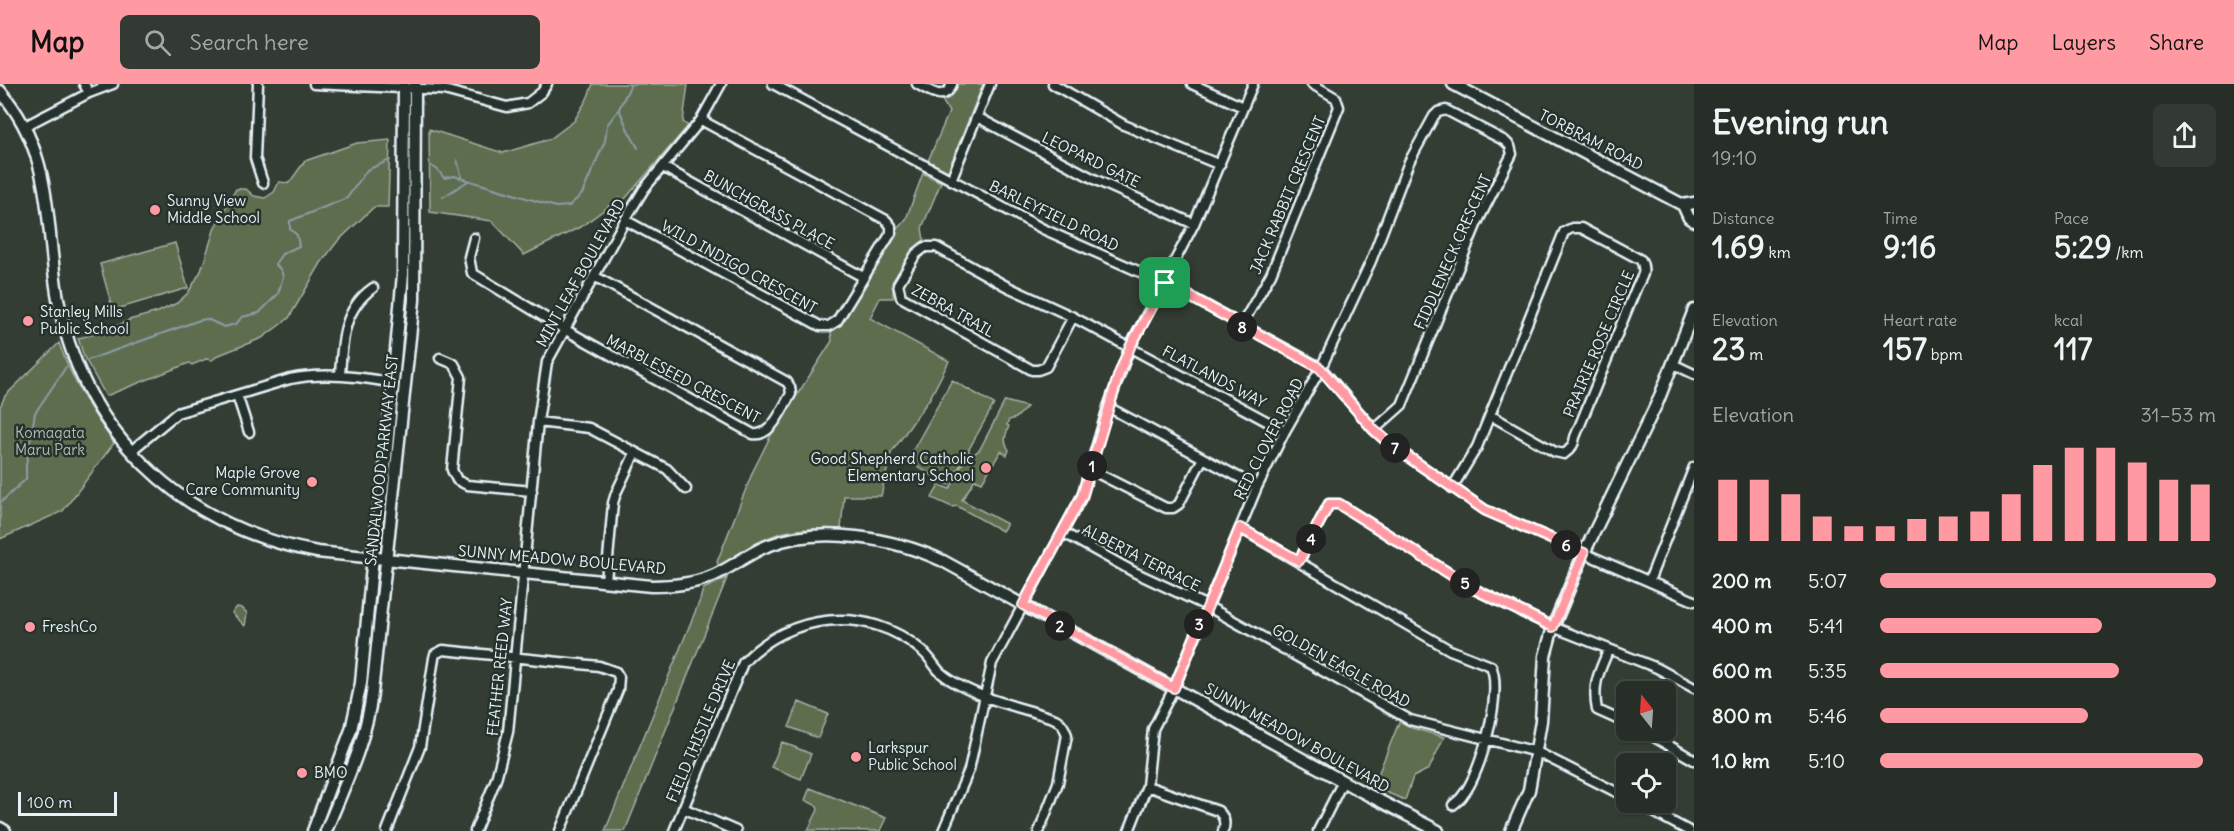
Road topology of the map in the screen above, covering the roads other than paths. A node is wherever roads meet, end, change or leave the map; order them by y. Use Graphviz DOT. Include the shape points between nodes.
graph roads {
  1 [pos="84,84"];
  2 [pos="113,84"];
  3 [pos="258,84"];
  4 [pos="314,84"];
  5 [pos="547,84"];
  6 [pos="721,84"];
  7 [pos="773,84"];
  8 [pos="917,84"];
  9 [pos="952,84"];
  10 [pos="990,84"];
  11 [pos="1053,84"];
  12 [pos="1192,84"];
  13 [pos="1253,84"];
  14 [pos="1312,84"];
  15 [pos="1453,84"];
  16 [pos="409,87"];
  17 [pos="0,91"];
  18 [pos="89,93"];
  19 [pos="1243,107"];
  20 [pos="978,117"];
  21 [pos="701,120"];
  22 [pos="25,126"];
  23 [pos="1220,165"];
  24 [pos="663,167"];
  25 [pos="951,180"];
  26 [pos="263,183"];
  27 [pos="1689,204"];
  28 [pos="624,220"];
  29 [pos="1694,220"];
  30 [pos="1194,224"];
  31 [pos="474,238"];
  32 [pos="594,276"];
  33 [pos="863,277"];
  34 [pos="1165,283"];
  35 [pos="373,288"];
  36 [pos="1694,310"];
  37 [pos="1073,317"];
  38 [pos="1241,326"];
  39 [pos="564,329"];
  40 [pos="1130,347"];
  41 [pos="440,358"];
  42 [pos="1673,364"];
  43 [pos="1320,368"];
  44 [pos="1694,374"];
  45 [pos="340,376"];
  46 [pos="393,383"];
  47 [pos="237,395"];
  48 [pos="1108,407"];
  49 [pos="1490,415"];
  50 [pos="538,422"];
  51 [pos="1374,430"];
  52 [pos="1285,431"];
  53 [pos="249,432"];
  54 [pos="131,451"];
  55 [pos="635,453"];
  56 [pos="1203,458"];
  57 [pos="1694,466"];
  58 [pos="1091,470"];
  59 [pos="1257,487"];
  60 [pos="1452,488"];
  61 [pos="686,489"];
  62 [pos="532,491"];
  63 [pos="1240,528"];
  64 [pos="1064,533"];
  65 [pos="1584,553"];
  66 [pos="373,557"];
  67 [pos="387,559"];
  68 [pos="1299,561"];
  69 [pos="523,573"];
  70 [pos="606,581"];
  71 [pos="1649,581"];
  72 [pos="1694,601"];
  73 [pos="1023,605"];
  74 [pos="1206,606"];
  75 [pos="1553,627"];
  76 [pos="1609,649"];
  77 [pos="515,656"];
  78 [pos="1174,688"];
  79 [pos="1694,688"];
  80 [pos="984,696"];
  81 [pos="1616,719"];
  82 [pos="1486,739"];
  83 [pos="1661,741"];
  84 [pos="1537,752"];
  85 [pos="1694,760"];
  86 [pos="1343,782"];
  87 [pos="1147,786"];
  88 [pos="1616,793"];
  89 [pos="1453,805"];
  90 [pos="683,808"];
  91 [pos="1655,813"];
  92 [pos="0,828"];
  93 [pos="5,831"];
  94 [pos="313,831"];
  95 [pos="326,831"];
  96 [pos="387,831"];
  97 [pos="475,831"];
  98 [pos="560,831"];
  99 [pos="674,831"];
  100 [pos="736,831"];
  101 [pos="943,831"];
  102 [pos="1038,831"];
  103 [pos="1129,831"];
  104 [pos="1223,831"];
  105 [pos="1318,831"];
  106 [pos="1438,831"];
  107 [pos="1511,831"];
  108 [pos="1689,831"];
  1 -- 18 [label="street"];
  2 -- 18 [label="street"];
  3 -- 26 [label="street" via="255,158"];
  4 -- 16 [label="street"];
  5 -- 16 [label="street" via="528,103 507,107 448,91"];
  6 -- 21 [label="street, MINT LEAF BOULEVARD"];
  7 -- 25 [label="street, BARLEYFIELD ROAD"];
  8 -- 9 [label="street" via="943,95"];
  10 -- 20 [label="street"];
  11 -- 23 [label="street" via="1124,124"];
  12 -- 19 [label="street"];
  13 -- 19 [label="street"];
  14 -- 38 [label="street, JACK RABBIT CRESCENT" via="1336,98 1339,107 1271,274"];
  15 -- 27 [label="street, TORBRAM ROAD"];
  16 -- 46 [label="street, SANDALWOOD PARKWAY EAST" via="403,274"];
  16 -- 67 [label="street, SANDALWOOD PARKWAY EAST" via="416,235 414,300"];
  17 -- 22 [label="street, SUNNY MEADOW BOULEVARD"];
  18 -- 22 [label="street"];
  19 -- 23 [label="street"];
  20 -- 25 [label="street"];
  20 -- 30 [label="street, LEOPARD GATE" via="1096,180"];
  21 -- 24 [label="street, MINT LEAF BOULEVARD"];
  21 -- 33 [label="street, WILD INDIGO CRESCENT" via="886,220 891,233"];
  22 -- 54 [label="street, SUNNY MEADOW BOULEVARD" via="40,165 57,292 68,342 95,401"];
  23 -- 30 [label="street"];
  24 -- 28 [label="street, MINT LEAF BOULEVARD"];
  24 -- 33 [label="street, BUNCHGRASS PLACE"];
  25 -- 34 [label="street, BARLEYFIELD ROAD" via="1043,229"];
  27 -- 29 [label="street, TORBRAM ROAD" via="1689,218"];
  28 -- 32 [label="street, MINT LEAF BOULEVARD"];
  28 -- 33 [label="street, WILD INDIGO CRESCENT" via="819,327 837,321"];
  30 -- 34 [label="street"];
  31 -- 39 [label="street, MARBLESEED CRESCENT" via="469,257 472,273"];
  32 -- 39 [label="street, MINT LEAF BOULEVARD"];
  32 -- 39 [label="street, MARBLESEED CRESCENT" via="787,382 790,394 767,431 753,434"];
  34 -- 38 [label="street, BARLEYFIELD ROAD"];
  34 -- 40 [label="street"];
  35 -- 45 [label="street" via="360,297 348,322"];
  36 -- 42 [label="street"];
  37 -- 37 [label="street, ZEBRA TRAIL" via="936,247 925,247 916,254 898,284 901,297 1032,370 1046,367"];
  37 -- 40 [label="street, ZEBRA TRAIL"];
  38 -- 43 [label="street, BARLEYFIELD ROAD"];
  39 -- 50 [label="street, MINT LEAF BOULEVARD" via="545,369"];
  40 -- 48 [label="street"];
  40 -- 52 [label="street, FLATLANDS WAY"];
  41 -- 62 [label="street" via="454,364 461,377 452,470 457,480 467,485"];
  42 -- 44 [label="street"];
  42 -- 65 [label="street"];
  43 -- 51 [label="street, BARLEYFIELD ROAD"];
  43 -- 51 [label="street, FIDDLENECK CRESCENT" via="1371,261 1409,162 1434,116 1446,110 1505,141 1512,153 1476,225 1402,405"];
  43 -- 52 [label="street, RED CLOVER ROAD"];
  45 -- 46 [label="street"];
  45 -- 47 [label="street" via="306,375"];
  46 -- 66 [label="street, SANDALWOOD PARKWAY EAST"];
  47 -- 53 [label="street"];
  47 -- 54 [label="street" via="177,413"];
  48 -- 56 [label="street"];
  48 -- 58 [label="street"];
  49 -- 49 [label="street, PRAIRIE ROSE CIRCLE" via="1564,232 1581,228 1641,260 1644,275 1569,450 1564,454 1555,452"];
  49 -- 60 [label="street, PRAIRIE ROSE CIRCLE" via="1477,447"];
  50 -- 55 [label="street" via="589,428"];
  50 -- 62 [label="street, MINT LEAF BOULEVARD"];
  51 -- 60 [label="street, BARLEYFIELD ROAD"];
  52 -- 59 [label="street, RED CLOVER ROAD"];
  54 -- 66 [label="street, SUNNY MEADOW BOULEVARD" via="180,495 236,528 297,548"];
  55 -- 61 [label="street" via="668,469"];
  55 -- 70 [label="street" via="615,493"];
  56 -- 58 [label="street" via="1179,504 1173,508"];
  56 -- 59 [label="street"];
  57 -- 71 [label="street"];
  58 -- 64 [label="street"];
  59 -- 63 [label="street, RED CLOVER ROAD"];
  60 -- 65 [label="street, BARLEYFIELD ROAD" via="1485,510"];
  62 -- 69 [label="street, MINT LEAF BOULEVARD"];
  63 -- 68 [label="street"];
  63 -- 74 [label="street, RED CLOVER ROAD"];
  64 -- 73 [label="street"];
  64 -- 74 [label="street, ALBERTA TERRACE"];
  65 -- 71 [label="street, BARLEYFIELD ROAD"];
  65 -- 75 [label="street"];
  66 -- 67 [label="street, SUNNY MEADOW BOULEVARD"];
  66 -- 94 [label="street, SANDALWOOD PARKWAY EAST" via="357,707"];
  67 -- 69 [label="street, SUNNY MEADOW BOULEVARD"];
  67 -- 95 [label="street, SANDALWOOD PARKWAY EAST" via="368,723"];
  68 -- 75 [label="street" via="1329,504 1339,504 1474,589"];
  68 -- 82 [label="street" via="1450,650 1491,666 1495,703"];
  69 -- 70 [label="street, SUNNY MEADOW BOULEVARD"];
  69 -- 77 [label="street, FEATHER REED WAY"];
  70 -- 73 [label="street, SUNNY MEADOW BOULEVARD" via="651,586 680,584 710,577 782,541 860,537 929,554"];
  71 -- 72 [label="street, BARLEYFIELD ROAD"];
  73 -- 78 [label="street, SUNNY MEADOW BOULEVARD"];
  73 -- 80 [label="street" via="992,663"];
  74 -- 78 [label="street, RED CLOVER ROAD"];
  74 -- 82 [label="street, GOLDEN EAGLE ROAD" via="1410,720"];
  75 -- 76 [label="street"];
  75 -- 84 [label="street" via="1545,656"];
  76 -- 79 [label="street"];
  76 -- 81 [label="street" via="1594,694 1597,710"];
  77 -- 96 [label="street" via="443,650 435,654 420,747"];
  77 -- 97 [label="street, FEATHER REED WAY" via="508,732 496,779"];
  77 -- 98 [label="street" via="599,666 620,677"];
  78 -- 86 [label="street, SUNNY MEADOW BOULEVARD"];
  78 -- 87 [label="street, RED CLOVER ROAD" via="1154,729"];
  80 -- 90 [label="street, FIELD THISTLE DRIVE" via="948,679 923,651 896,633 858,621 802,625 753,652 743,663"];
  80 -- 101 [label="street" via="969,770"];
  80 -- 102 [label="street, FIELD THISTLE DRIVE" via="1057,720 1065,729 1058,783"];
  82 -- 84 [label="street, GOLDEN EAGLE ROAD"];
  82 -- 89 [label="street" via="1472,781"];
  83 -- 85 [label="street"];
  84 -- 88 [label="street, GOLDEN EAGLE ROAD"];
  84 -- 107 [label="street" via="1529,790"];
  86 -- 105 [label="street"];
  86 -- 106 [label="street, SUNNY MEADOW BOULEVARD"];
  87 -- 103 [label="street, RED CLOVER ROAD"];
  87 -- 104 [label="street" via="1218,811 1225,825"];
  90 -- 99 [label="street, FIELD THISTLE DRIVE"];
  90 -- 100 [label="street"];
  91 -- 108 [label="street"];
  92 -- 93 [label="street"];
}
